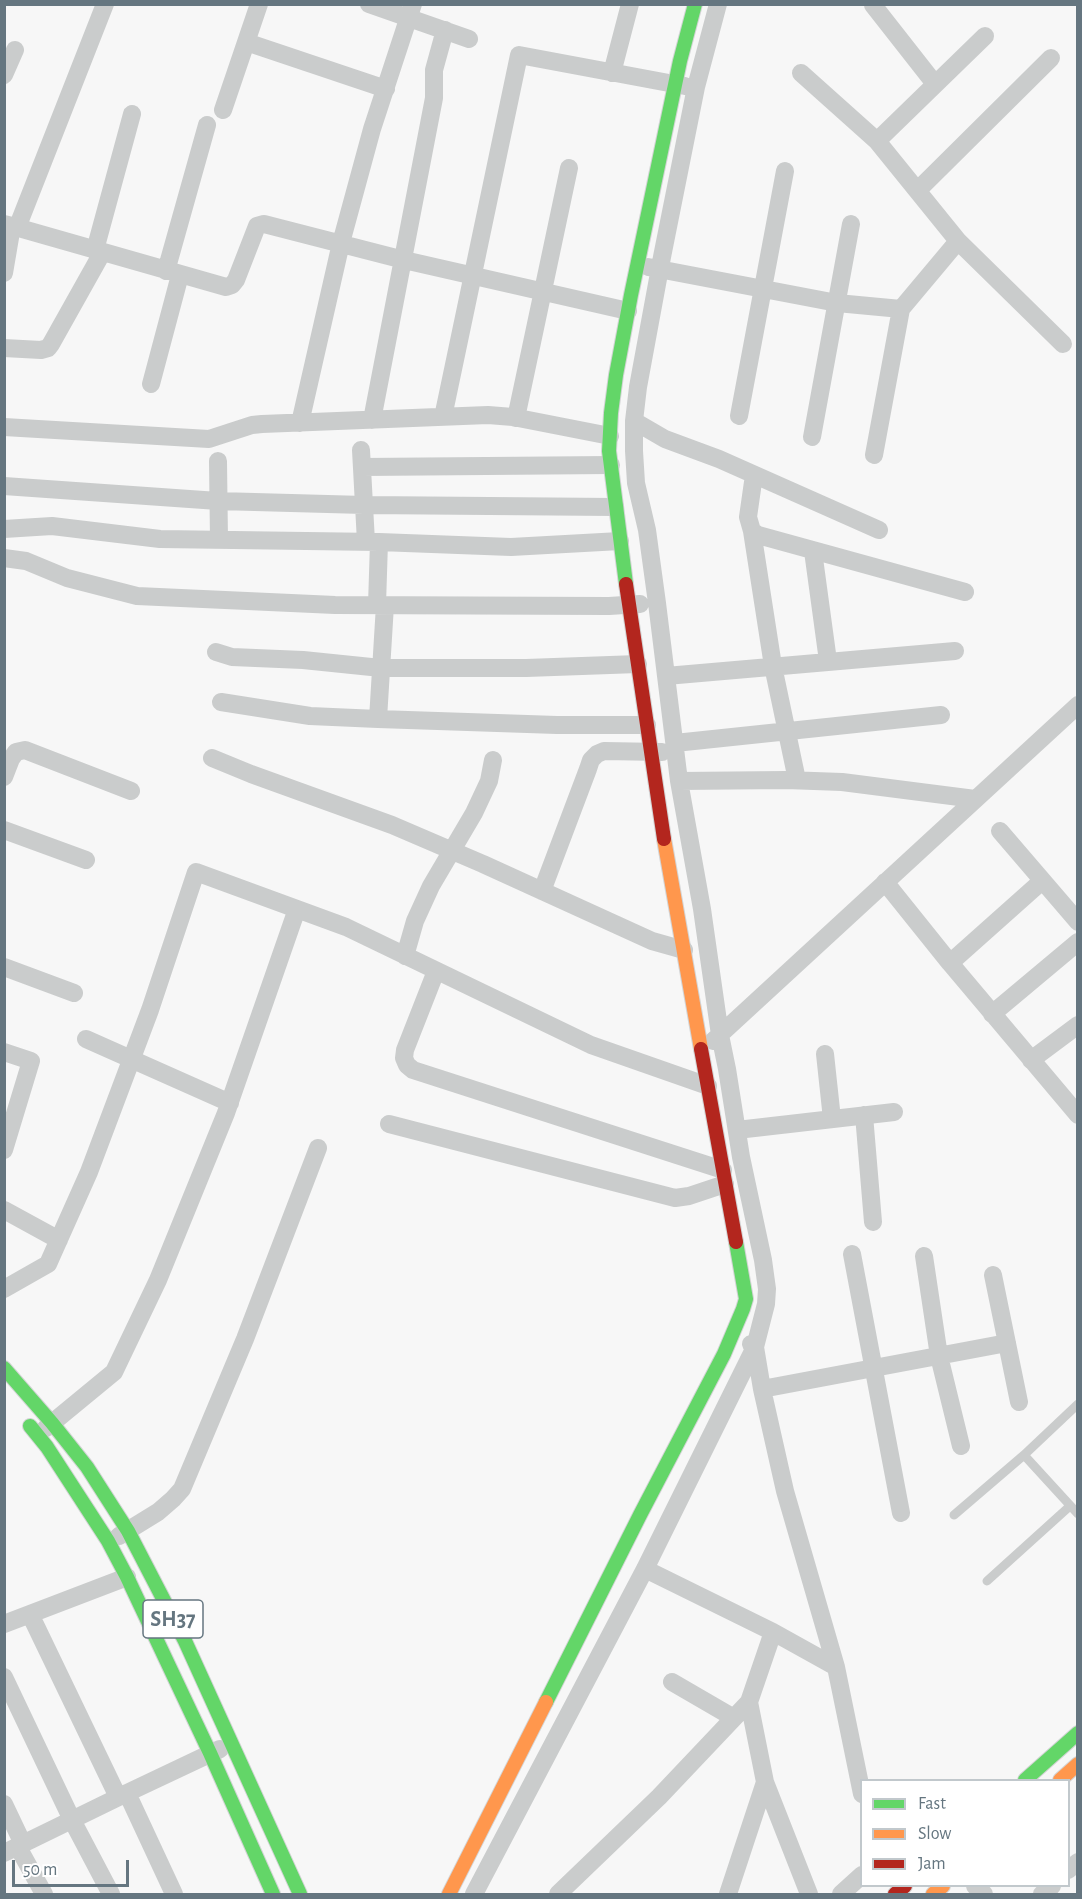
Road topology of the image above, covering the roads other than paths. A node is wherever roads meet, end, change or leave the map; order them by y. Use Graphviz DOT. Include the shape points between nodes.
graph roads {
  1 [pos="105,4"];
  2 [pos="259,4"];
  3 [pos="369,4"];
  4 [pos="630,4"];
  5 [pos="695,4"];
  6 [pos="718,4"];
  7 [pos="873,5"];
  8 [pos="411,12"];
  9 [pos="446,30"];
  10 [pos="985,36"];
  11 [pos="469,39"];
  12 [pos="246,42"];
  13 [pos="15,50"];
  14 [pos="1051,57"];
  15 [pos="612,73"];
  16 [pos="801,73"];
  17 [pos="4,75"];
  18 [pos="935,84"];
  19 [pos="675,85"];
  20 [pos="696,87"];
  21 [pos="386,89"];
  22 [pos="223,110"];
  23 [pos="132,114"];
  24 [pos="207,125"];
  25 [pos="877,141"];
  26 [pos="570,168"];
  27 [pos="785,171"];
  28 [pos="918,190"];
  29 [pos="851,224"];
  30 [pos="11,226"];
  31 [pos="958,241"];
  32 [pos="341,243"];
  33 [pos="99,252"];
  34 [pos="404,260"];
  35 [pos="637,265"];
  36 [pos="660,270"];
  37 [pos="4,273"];
  38 [pos="173,273"];
  39 [pos="472,276"];
  40 [pos="763,289"];
  41 [pos="544,292"];
  42 [pos="837,303"];
  43 [pos="901,309"];
  44 [pos="628,311"];
  45 [pos="1063,344"];
  46 [pos="4,348"];
  47 [pos="151,384"];
  48 [pos="739,416"];
  49 [pos="443,417"];
  50 [pos="516,418"];
  51 [pos="372,420"];
  52 [pos="634,421"];
  53 [pos="300,423"];
  54 [pos="4,427"];
  55 [pos="610,436"];
  56 [pos="812,437"];
  57 [pos="874,455"];
  58 [pos="218,461"];
  59 [pos="611,465"];
  60 [pos="754,475"];
  61 [pos="4,486"];
  62 [pos="218,501"];
  63 [pos="364,505"];
  64 [pos="615,507"];
  65 [pos="4,529"];
  66 [pos="879,530"];
  67 [pos="752,531"];
  68 [pos="219,540"];
  69 [pos="620,541"];
  70 [pos="372,542"];
  71 [pos="813,551"];
  72 [pos="4,558"];
  73 [pos="965,592"];
  74 [pos="657,603"];
  75 [pos="629,604"];
  76 [pos="381,605"];
  77 [pos="955,651"];
  78 [pos="216,652"];
  79 [pos="828,661"];
  80 [pos="638,664"];
  81 [pos="773,666"];
  82 [pos="381,668"];
  83 [pos="666,676"];
  84 [pos="221,702"];
  85 [pos="1077,705"];
  86 [pos="940,716"];
  87 [pos="378,719"];
  88 [pos="647,724"];
  89 [pos="788,732"];
  90 [pos="676,748"];
  91 [pos="651,751"];
  92 [pos="212,758"];
  93 [pos="493,760"];
  94 [pos="4,777"];
  95 [pos="797,780"];
  96 [pos="679,781"];
  97 [pos="131,791"];
  98 [pos="975,799"];
  99 [pos="4,830"];
  100 [pos="1000,831"];
  101 [pos="451,850"];
  102 [pos="86,860"];
  103 [pos="1042,881"];
  104 [pos="885,882"];
  105 [pos="542,891"];
  106 [pos="297,909"];
  107 [pos="1077,922"];
  108 [pos="1077,942"];
  109 [pos="684,950"];
  110 [pos="405,956"];
  111 [pos="950,963"];
  112 [pos="4,967"];
  113 [pos="436,971"];
  114 [pos="74,993"];
  115 [pos="992,1014"];
  116 [pos="1077,1025"];
  117 [pos="720,1035"];
  118 [pos="86,1039"];
  119 [pos="702,1050"];
  120 [pos="4,1052"];
  121 [pos="825,1054"];
  122 [pos="132,1059"];
  123 [pos="1031,1060"];
  124 [pos="708,1086"];
  125 [pos="230,1104"];
  126 [pos="894,1112"];
  127 [pos="864,1115"];
  128 [pos="1077,1115"];
  129 [pos="832,1119"];
  130 [pos="389,1124"];
  131 [pos="737,1130"];
  132 [pos="318,1148"];
  133 [pos="4,1150"];
  134 [pos="724,1177"];
  135 [pos="4,1210"];
  136 [pos="873,1222"];
  137 [pos="59,1240"];
  138 [pos="852,1254"];
  139 [pos="924,1256"];
  140 [pos="993,1275"];
  141 [pos="4,1289"];
  142 [pos="736,1327"];
  143 [pos="1007,1343"];
  144 [pos="755,1347"];
  145 [pos="939,1356"];
  146 [pos="4,1368"];
  147 [pos="874,1368"];
  148 [pos="762,1389"];
  149 [pos="1019,1402"];
  150 [pos="1077,1404"];
  151 [pos="24,1419"];
  152 [pos="52,1423"];
  153 [pos="37,1435"];
  154 [pos="961,1446"];
  155 [pos="1024,1455"];
  156 [pos="1070,1506"];
  157 [pos="901,1513"];
  158 [pos="1077,1514"];
  159 [pos="954,1515"];
  160 [pos="128,1531"];
  161 [pos="108,1541"];
  162 [pos="645,1569"];
  163 [pos="127,1576"];
  164 [pos="987,1581"];
  165 [pos="30,1614"];
  166 [pos="4,1624"];
  167 [pos="773,1632"];
  168 [pos="836,1667"];
  169 [pos="4,1677"];
  170 [pos="672,1682"];
  171 [pos="749,1702"];
  172 [pos="734,1718"];
  173 [pos="1077,1733"];
  174 [pos="233,1744"];
  175 [pos="210,1753"];
  176 [pos="1077,1764"];
  177 [pos="1026,1779"];
  178 [pos="1061,1779"];
  179 [pos="765,1782"];
  180 [pos="860,1789"];
  181 [pos="122,1795"];
  182 [pos="4,1804"];
  183 [pos="72,1820"];
  184 [pos="15,1848"];
  185 [pos="860,1876"];
  186 [pos="44,1894"];
  187 [pos="111,1894"];
  188 [pos="174,1894"];
  189 [pos="273,1894"];
  190 [pos="300,1894"];
  191 [pos="449,1894"];
  192 [pos="474,1894"];
  193 [pos="558,1894"];
  194 [pos="728,1894"];
  195 [pos="809,1894"];
  196 [pos="841,1894"];
  1 -- 30 [label="street"];
  2 -- 12 [label="street"];
  3 -- 8 [label="street"];
  4 -- 15 [label="street"];
  5 -- 19 [label="street"];
  6 -- 20 [label="street"];
  7 -- 18 [label="street"];
  8 -- 9 [label="street"];
  8 -- 21 [label="street"];
  9 -- 11 [label="street"];
  9 -- 34 [label="street" via="434,70 434,98"];
  10 -- 18 [label="street"];
  12 -- 21 [label="street"];
  12 -- 22 [label="street"];
  13 -- 17 [label="street"];
  14 -- 28 [label="street"];
  15 -- 19 [label="street"];
  15 -- 39 [label="street" via="519,55"];
  16 -- 25 [label="street"];
  18 -- 25 [label="street"];
  19 -- 20 [label="street"];
  19 -- 35 [label="street"];
  20 -- 36 [label="street"];
  21 -- 32 [label="street"];
  23 -- 33 [label="street"];
  24 -- 38 [label="street"];
  25 -- 28 [label="street"];
  26 -- 41 [label="street"];
  27 -- 40 [label="street"];
  28 -- 31 [label="street"];
  29 -- 42 [label="street"];
  30 -- 33 [label="street"];
  30 -- 37 [label="street"];
  31 -- 43 [label="street"];
  31 -- 45 [label="street"];
  32 -- 34 [label="street"];
  32 -- 38 [label="street" via="260,224 232,285 219,287"];
  32 -- 53 [label="street"];
  33 -- 38 [label="street"];
  33 -- 46 [label="street" via="48,348"];
  34 -- 39 [label="street"];
  34 -- 51 [label="street"];
  35 -- 36 [label="street"];
  35 -- 44 [label="street"];
  36 -- 40 [label="street"];
  36 -- 52 [label="street"];
  38 -- 47 [label="street"];
  39 -- 41 [label="street"];
  39 -- 49 [label="street"];
  40 -- 42 [label="street"];
  40 -- 48 [label="street"];
  41 -- 44 [label="street"];
  41 -- 50 [label="street"];
  42 -- 43 [label="street"];
  42 -- 56 [label="street"];
  43 -- 57 [label="street"];
  44 -- 55 [label="street"];
  49 -- 50 [label="street"];
  49 -- 51 [label="street"];
  50 -- 55 [label="street"];
  51 -- 53 [label="street"];
  52 -- 60 [label="street" via="665,440"];
  52 -- 74 [label="street" via="636,483"];
  53 -- 54 [label="street" via="252,425 210,439"];
  55 -- 59 [label="street"];
  58 -- 62 [label="street"];
  59 -- 63 [label="street" via="361,458"];
  59 -- 64 [label="street"];
  60 -- 66 [label="street"];
  60 -- 67 [label="street" via="748,517"];
  61 -- 62 [label="street"];
  62 -- 63 [label="street"];
  62 -- 68 [label="street"];
  63 -- 64 [label="street"];
  63 -- 70 [label="street"];
  64 -- 69 [label="street"];
  65 -- 68 [label="street" via="52,526 160,539"];
  67 -- 71 [label="street"];
  67 -- 81 [label="street"];
  68 -- 70 [label="street"];
  69 -- 70 [label="street" via="511,547"];
  69 -- 75 [label="street"];
  70 -- 76 [label="street"];
  71 -- 73 [label="street"];
  71 -- 79 [label="street"];
  72 -- 76 [label="street" via="26,561 67,578 137,596"];
  74 -- 75 [label="street"];
  74 -- 83 [label="street"];
  75 -- 76 [label="street"];
  75 -- 80 [label="street"];
  76 -- 82 [label="street"];
  77 -- 79 [label="street"];
  78 -- 82 [label="street" via="232,657"];
  79 -- 81 [label="street"];
  80 -- 82 [label="street"];
  80 -- 88 [label="street"];
  81 -- 83 [label="street"];
  81 -- 89 [label="street"];
  82 -- 87 [label="street"];
  83 -- 90 [label="street"];
  84 -- 87 [label="street" via="310,716"];
  85 -- 98 [label="street"];
  86 -- 89 [label="street"];
  87 -- 88 [label="street"];
  88 -- 91 [label="street"];
  89 -- 90 [label="street"];
  89 -- 95 [label="street"];
  90 -- 91 [label="street"];
  90 -- 96 [label="street"];
  91 -- 105 [label="street" via="604,751 591,760"];
  91 -- 109 [label="street"];
  92 -- 101 [label="street"];
  93 -- 101 [label="street" via="489,781"];
  94 -- 97 [label="street" via="16,752 25,750"];
  95 -- 96 [label="street"];
  95 -- 98 [label="street"];
  96 -- 117 [label="street"];
  98 -- 104 [label="street"];
  99 -- 102 [label="street"];
  100 -- 103 [label="street"];
  101 -- 105 [label="street"];
  101 -- 110 [label="street" via="415,921"];
  103 -- 107 [label="street"];
  103 -- 111 [label="street"];
  104 -- 111 [label="street"];
  104 -- 117 [label="street"];
  105 -- 109 [label="street" via="652,941"];
  106 -- 110 [label="street" via="346,927"];
  106 -- 122 [label="street" via="196,872"];
  106 -- 125 [label="street"];
  108 -- 115 [label="street"];
  109 -- 119 [label="street"];
  110 -- 113 [label="street"];
  111 -- 115 [label="street"];
  112 -- 114 [label="street"];
  113 -- 124 [label="street" via="591,1045"];
  113 -- 134 [label="street" via="405,1050 407,1065 413,1070"];
  115 -- 123 [label="street"];
  116 -- 123 [label="street"];
  117 -- 119 [label="street"];
  117 -- 131 [label="street"];
  118 -- 122 [label="street"];
  119 -- 124 [label="street"];
  120 -- 133 [label="street" via="31,1061"];
  121 -- 129 [label="street"];
  122 -- 125 [label="street"];
  122 -- 137 [label="street"];
  123 -- 128 [label="street"];
  124 -- 134 [label="street"];
  125 -- 152 [label="street" via="158,1280 114,1372"];
  126 -- 127 [label="street"];
  127 -- 129 [label="street"];
  127 -- 136 [label="street"];
  129 -- 131 [label="street"];
  130 -- 134 [label="street" via="675,1198 689,1196"];
  131 -- 144 [label="street" via="767,1289"];
  132 -- 160 [label="street" via="182,1489 158,1512"];
  134 -- 142 [label="street" via="746,1296"];
  135 -- 137 [label="street"];
  137 -- 141 [label="street" via="48,1264"];
  138 -- 147 [label="street"];
  139 -- 145 [label="street"];
  140 -- 143 [label="street"];
  142 -- 144 [label="street"];
  142 -- 191 [label="street"];
  143 -- 145 [label="street"];
  143 -- 149 [label="street"];
  144 -- 148 [label="street"];
  144 -- 162 [label="street"];
  145 -- 147 [label="street"];
  145 -- 154 [label="street"];
  146 -- 152 [label="street, SH37"];
  147 -- 148 [label="street"];
  147 -- 157 [label="street"];
  148 -- 168 [label="street" via="786,1491"];
  150 -- 155 [label="lane"];
  151 -- 153 [label="street, SH37"];
  152 -- 153 [label="street"];
  152 -- 160 [label="street, SH37" via="87,1467"];
  153 -- 161 [label="street, SH37"];
  155 -- 156 [label="lane"];
  155 -- 159 [label="lane"];
  156 -- 158 [label="lane"];
  156 -- 164 [label="lane"];
  160 -- 161 [label="street"];
  160 -- 174 [label="street, SH37"];
  161 -- 163 [label="street, SH37"];
  162 -- 167 [label="street"];
  162 -- 192 [label="street"];
  163 -- 165 [label="street"];
  163 -- 175 [label="street, SH37"];
  165 -- 166 [label="street"];
  165 -- 181 [label="street"];
  167 -- 168 [label="street"];
  167 -- 171 [label="street"];
  168 -- 180 [label="street"];
  169 -- 183 [label="street"];
  170 -- 172 [label="street"];
  171 -- 172 [label="street"];
  171 -- 179 [label="street"];
  172 -- 193 [label="street"];
  173 -- 177 [label="street"];
  174 -- 175 [label="street"];
  174 -- 190 [label="street, SH37"];
  175 -- 181 [label="street"];
  175 -- 189 [label="street, SH37"];
  176 -- 178 [label="street"];
  179 -- 194 [label="street"];
  179 -- 195 [label="street"];
  181 -- 183 [label="street"];
  181 -- 188 [label="street"];
  182 -- 184 [label="street"];
  183 -- 184 [label="street"];
  183 -- 187 [label="street"];
  184 -- 186 [label="street"];
  185 -- 196 [label="street"];
}
